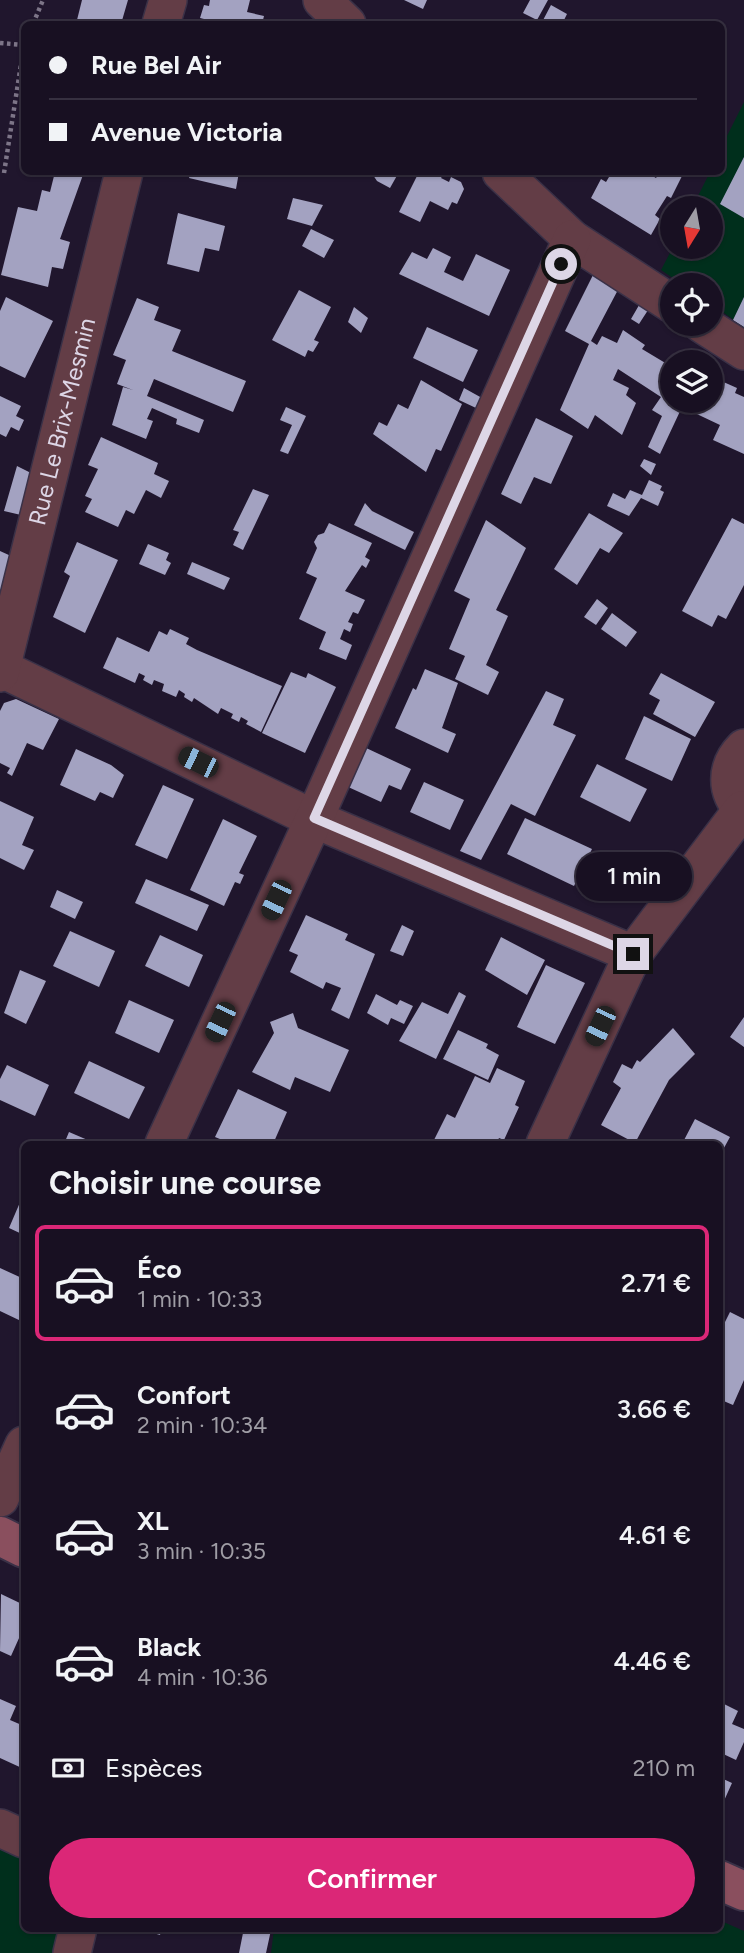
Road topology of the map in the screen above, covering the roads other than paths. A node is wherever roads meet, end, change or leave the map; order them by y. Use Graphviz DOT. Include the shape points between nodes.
graph roads {
  1 [pos="168,0"];
  2 [pos="322,0"];
  3 [pos="163,21"];
  4 [pos="345,21"];
  5 [pos="123,175"];
  6 [pos="504,175"];
  7 [pos="572,239"];
  8 [pos="660,296"];
  9 [pos="721,336"];
  10 [pos="744,351"];
  11 [pos="1,670"];
  12 [pos="744,748"];
  13 [pos="743,810"];
  14 [pos="314,818"];
  15 [pos="633,954"];
  16 [pos="164,1141"];
  17 [pos="546,1141"];
  18 [pos="21,1452"];
  19 [pos="0,1498"];
  20 [pos="0,1536"];
  21 [pos="21,1546"];
  22 [pos="0,1828"];
  23 [pos="21,1838"];
  24 [pos="723,1883"];
  25 [pos="744,1891"];
  26 [pos="77,1932"];
  27 [pos="72,1953"];
  1 -- 3 [label="street"];
  2 -- 4 [label="street"];
  5 -- 11 [label="street, Rue Le Brix-Mesmin"];
  6 -- 7 [label="street"];
  7 -- 8 [label="street"];
  7 -- 14 [label="street"];
  9 -- 10 [label="street"];
  11 -- 14 [label="street"];
  12 -- 13 [label="street" via="729,773 729,787"];
  13 -- 15 [label="street"];
  14 -- 15 [label="street"];
  14 -- 16 [label="street"];
  15 -- 17 [label="street"];
  18 -- 19 [label="street"];
  20 -- 21 [label="street"];
  22 -- 23 [label="street"];
  24 -- 25 [label="street"];
  26 -- 27 [label="street"];
}
